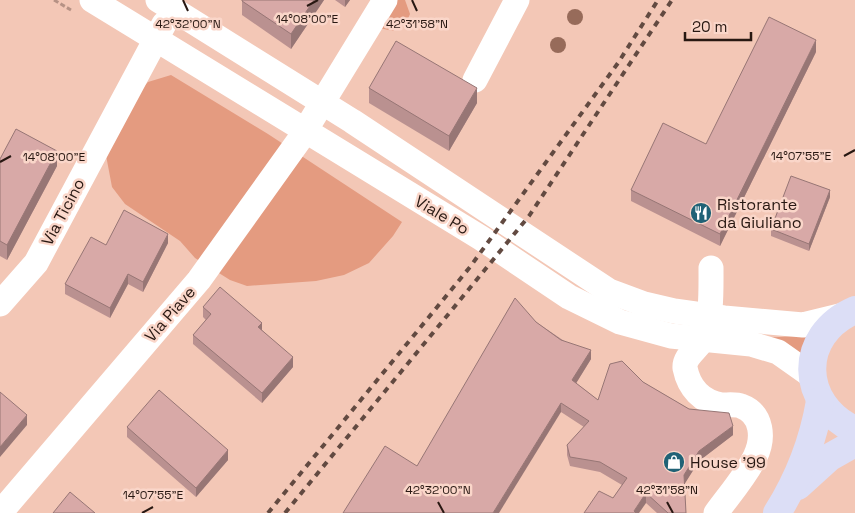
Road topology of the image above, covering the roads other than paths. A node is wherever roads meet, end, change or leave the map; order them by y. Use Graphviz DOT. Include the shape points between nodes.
graph roads {
  1 [pos="92,0"];
  2 [pos="385,0"];
  3 [pos="517,0"];
  4 [pos="166,4"];
  5 [pos="156,39"];
  6 [pos="475,80"];
  7 [pos="322,102"];
  8 [pos="305,131"];
  9 [pos="711,268"];
  10 [pos="0,304"];
  11 [pos="849,312"];
  12 [pos="708,316"];
  13 [pos="702,340"];
  14 [pos="812,376"];
  15 [pos="820,401"];
  16 [pos="855,430"];
  17 [pos="855,443"];
  18 [pos="782,504"];
  19 [pos="0,513"];
  20 [pos="716,513"];
  1 -- 5 [label="street, Viale Po"];
  2 -- 7 [label="street, Via Piave"];
  3 -- 6 [label="street"];
  4 -- 5 [label="street, Via Ticino"];
  4 -- 7 [label="street, Viale Po"];
  5 -- 8 [label="street, Viale Po"];
  5 -- 10 [label="street, Via Ticino" via="36,262"];
  7 -- 8 [label="street, Via Piave"];
  7 -- 12 [label="street, Viale Po" via="609,291 644,304"];
  8 -- 13 [label="street, Viale Po" via="481,238 569,297 620,322 671,336"];
  8 -- 19 [label="street, Via Piave" via="199,280"];
  9 -- 12 [label="street"];
  11 -- 12 [label="street, Viale Po" via="803,325"];
  11 -- 14 [label="main road" via="829,326 819,340 813,357"];
  12 -- 13 [label="street"];
  13 -- 14 [label="street, Viale Po" via="751,344 778,352"];
  13 -- 20 [label="street" via="686,360 685,367 693,388 703,399 741,406 754,413 762,434 755,458"];
  14 -- 15 [label="main road"];
  15 -- 16 [label="main road" via="836,419"];
  15 -- 18 [label="main road" via="814,434"];
  17 -- 18 [label="main road" via="830,457"];
}
